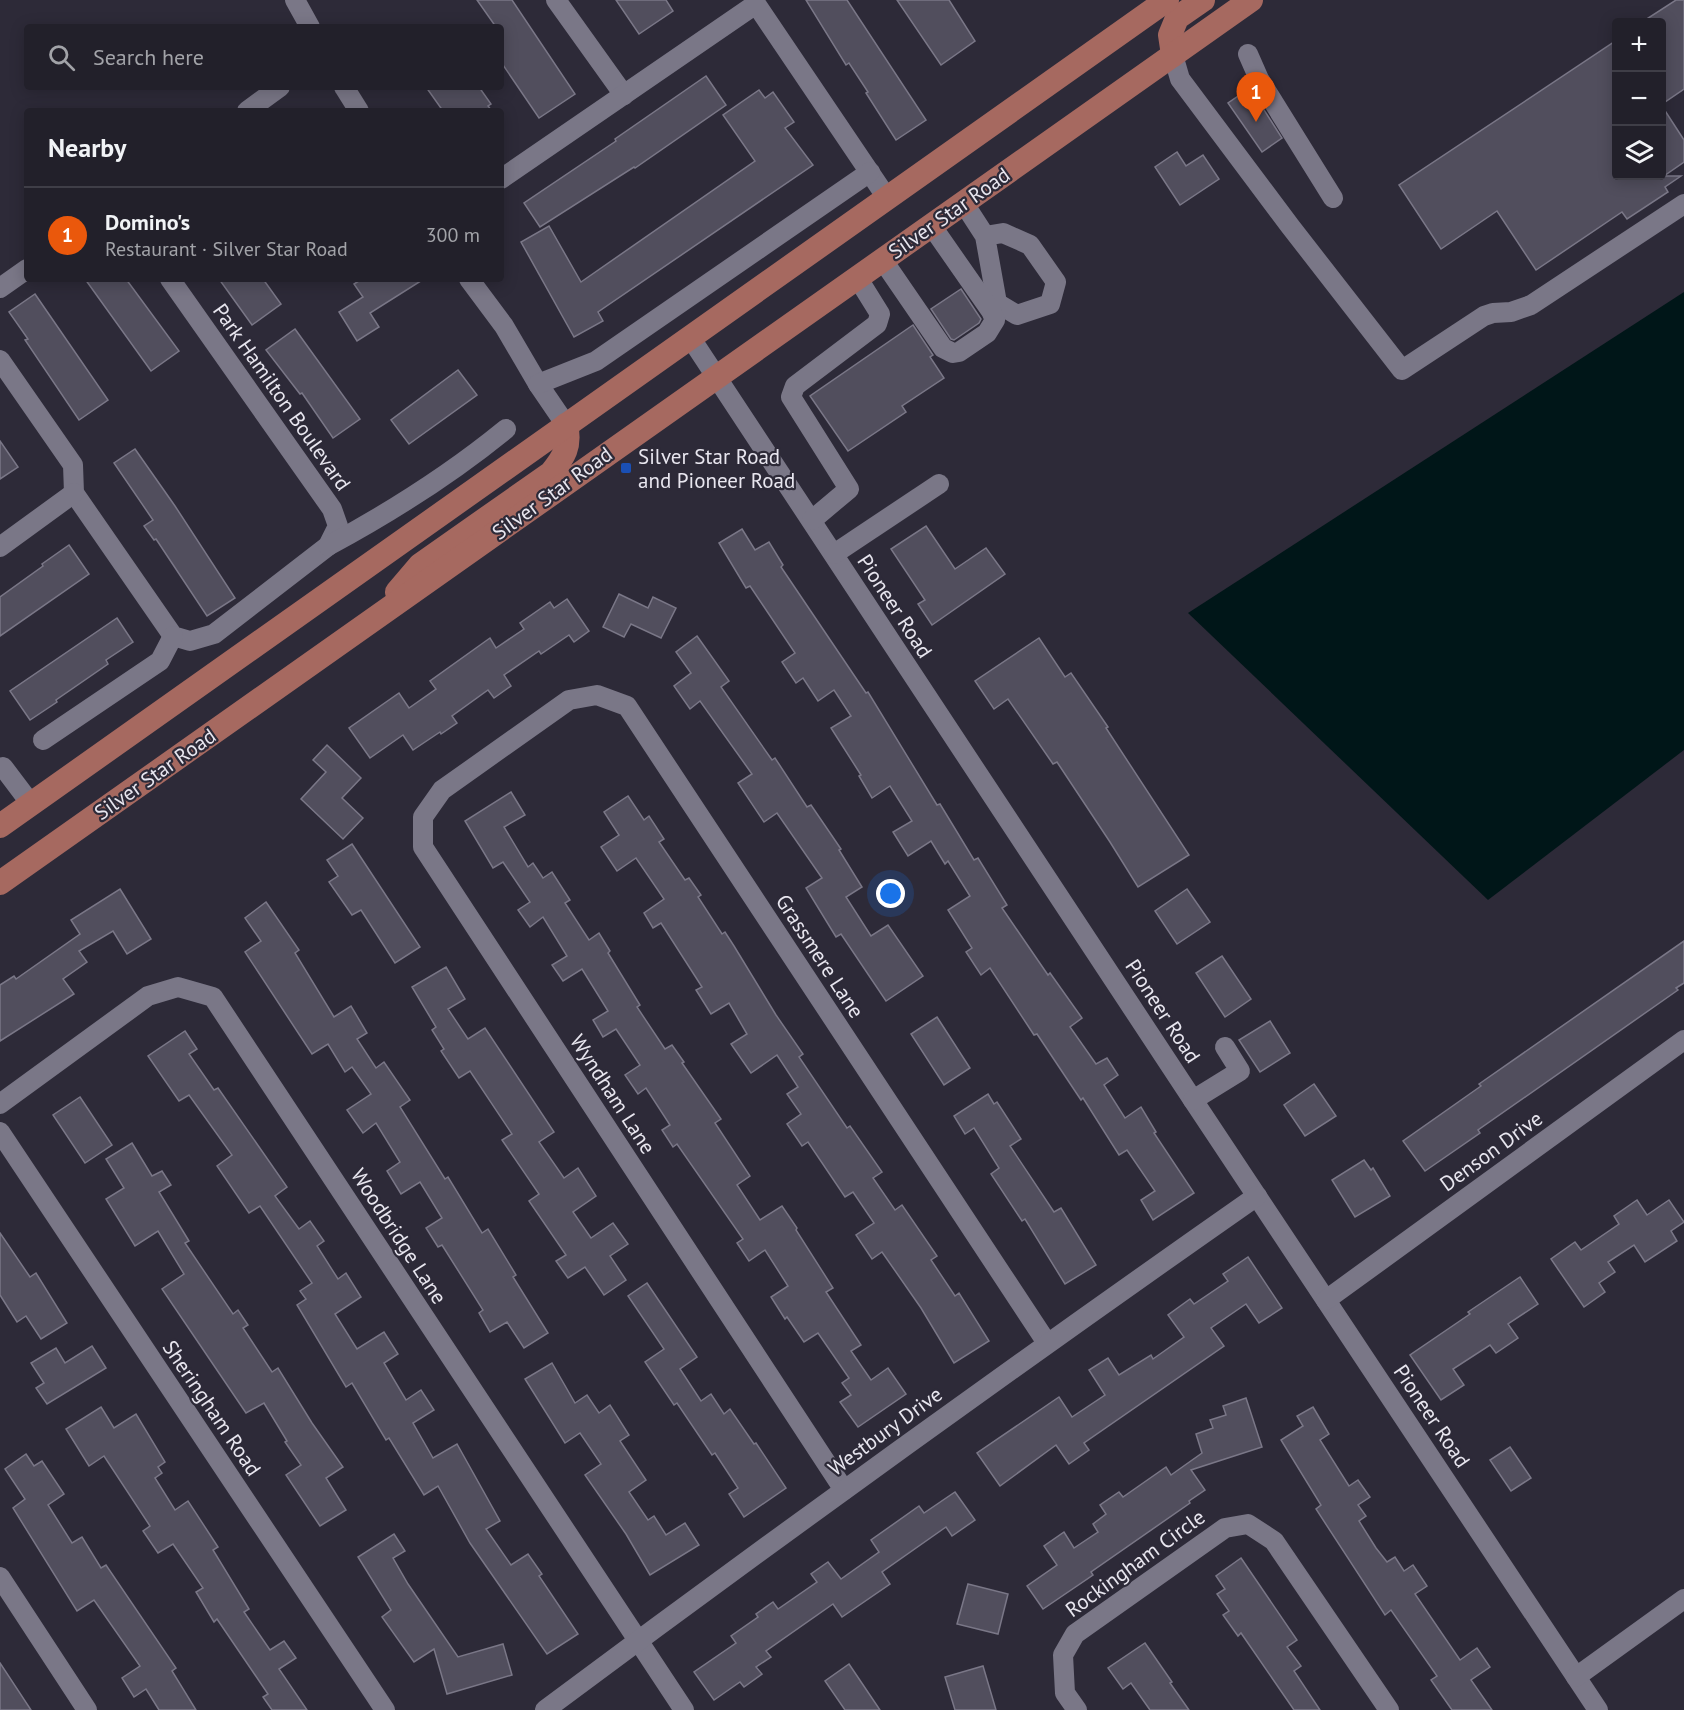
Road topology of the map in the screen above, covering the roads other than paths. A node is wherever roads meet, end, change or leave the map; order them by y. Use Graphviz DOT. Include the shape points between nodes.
graph roads {
  1 [pos="295,0"];
  2 [pos="556,0"];
  3 [pos="1167,0"];
  4 [pos="1203,0"];
  5 [pos="1251,0"];
  6 [pos="308,24"];
  7 [pos="1248,54"];
  8 [pos="1173,56"];
  9 [pos="276,90"];
  10 [pos="346,90"];
  11 [pos="624,95"];
  12 [pos="251,108"];
  13 [pos="357,108"];
  14 [pos="870,172"];
  15 [pos="504,177"];
  16 [pos="887,198"];
  17 [pos="1333,198"];
  18 [pos="963,202"];
  19 [pos="1684,204"];
  20 [pos="931,225"];
  21 [pos="985,236"];
  22 [pos="882,259"];
  23 [pos="24,271"];
  24 [pos="857,277"];
  25 [pos="172,282"];
  26 [pos="471,282"];
  27 [pos="0,288"];
  28 [pos="690,337"];
  29 [pos="0,360"];
  30 [pos="715,376"];
  31 [pos="538,384"];
  32 [pos="566,425"];
  33 [pos="506,429"];
  34 [pos="939,484"];
  35 [pos="74,493"];
  36 [pos="812,520"];
  37 [pos="328,546"];
  38 [pos="0,547"];
  39 [pos="834,554"];
  40 [pos="374,619"];
  41 [pos="172,636"];
  42 [pos="43,740"];
  43 [pos="509,742"];
  44 [pos="1,766"];
  45 [pos="31,804"];
  46 [pos="0,826"];
  47 [pos="0,883"];
  48 [pos="1684,1040"];
  49 [pos="1225,1047"];
  50 [pos="1193,1100"];
  51 [pos="0,1104"];
  52 [pos="0,1132"];
  53 [pos="1257,1196"];
  54 [pos="1326,1300"];
  55 [pos="1047,1343"];
  56 [pos="844,1490"];
  57 [pos="0,1577"];
  58 [pos="1684,1599"];
  59 [pos="638,1640"];
  60 [pos="1576,1677"];
  61 [pos="87,1710"];
  62 [pos="385,1710"];
  63 [pos="545,1710"];
  64 [pos="684,1710"];
  65 [pos="1077,1710"];
  66 [pos="1389,1710"];
  67 [pos="1598,1710"];
  1 -- 6 [label="street"];
  2 -- 11 [label="street"];
  3 -- 16 [label="main road"];
  4 -- 8 [label="main road" via="1177,18 1170,35"];
  5 -- 8 [label="main road, Silver Star Road"];
  7 -- 17 [label="street" via="1259,79"];
  8 -- 18 [label="main road, Silver Star Road"];
  8 -- 19 [label="street" via="1180,79 1402,370 1484,316 1531,305"];
  9 -- 12 [label="street"];
  10 -- 13 [label="street"];
  11 -- 14 [label="street" via="756,4"];
  11 -- 15 [label="street"];
  14 -- 16 [label="street"];
  14 -- 31 [label="street" via="596,361"];
  16 -- 28 [label="main road"];
  18 -- 20 [label="main road, Silver Star Road"];
  18 -- 21 [label="street"];
  20 -- 22 [label="main road, Silver Star Road"];
  20 -- 22 [label="street" via="991,311 995,320 987,333 959,352 943,348"];
  22 -- 24 [label="main road, Silver Star Road"];
  23 -- 27 [label="street"];
  24 -- 30 [label="main road, Silver Star Road"];
  24 -- 36 [label="street" via="880,314 878,324 795,386 791,397 849,489"];
  25 -- 37 [label="street, Park Hamilton Boulevard" via="332,509 338,526"];
  26 -- 31 [label="street" via="504,326"];
  28 -- 30 [label="street, Pioneer Road"];
  28 -- 32 [label="main road"];
  29 -- 35 [label="street" via="73,465"];
  30 -- 36 [label="street, Pioneer Road"];
  30 -- 40 [label="main road, Silver Star Road"];
  31 -- 32 [label="street"];
  32 -- 40 [label="main road" via="568,445 551,472 420,565"];
  32 -- 45 [label="main road"];
  33 -- 37 [label="street" via="438,481"];
  34 -- 39 [label="street"];
  35 -- 38 [label="street"];
  35 -- 41 [label="street"];
  36 -- 39 [label="street, Pioneer Road"];
  37 -- 41 [label="street" via="214,634 190,641"];
  39 -- 50 [label="street, Pioneer Road"];
  40 -- 47 [label="main road, Silver Star Road"];
  41 -- 42 [label="street" via="160,661"];
  43 -- 55 [label="street, Grassmere Lane" via="569,699 597,695 627,706"];
  43 -- 56 [label="street, Wyndham Lane" via="442,790 423,817 423,848"];
  44 -- 45 [label="street"];
  45 -- 46 [label="main road"];
  48 -- 54 [label="street, Denson Drive"];
  49 -- 50 [label="street" via="1240,1071"];
  50 -- 53 [label="street, Pioneer Road"];
  51 -- 59 [label="street, Woodbridge Lane" via="148,996 178,987 213,997"];
  52 -- 62 [label="street, Sheringham Road"];
  53 -- 54 [label="street, Pioneer Road"];
  53 -- 55 [label="street, Westbury Drive"];
  54 -- 60 [label="street, Pioneer Road"];
  55 -- 56 [label="street, Westbury Drive"];
  56 -- 59 [label="street, Westbury Drive"];
  57 -- 61 [label="street"];
  58 -- 60 [label="street"];
  59 -- 63 [label="street, Westbury Drive"];
  59 -- 64 [label="street, Woodbridge Lane"];
  60 -- 67 [label="street, Pioneer Road"];
  65 -- 66 [label="street, Rockingham Circle" via="1065,1694 1063,1655 1075,1634 1225,1528 1248,1524 1274,1541"];
}
